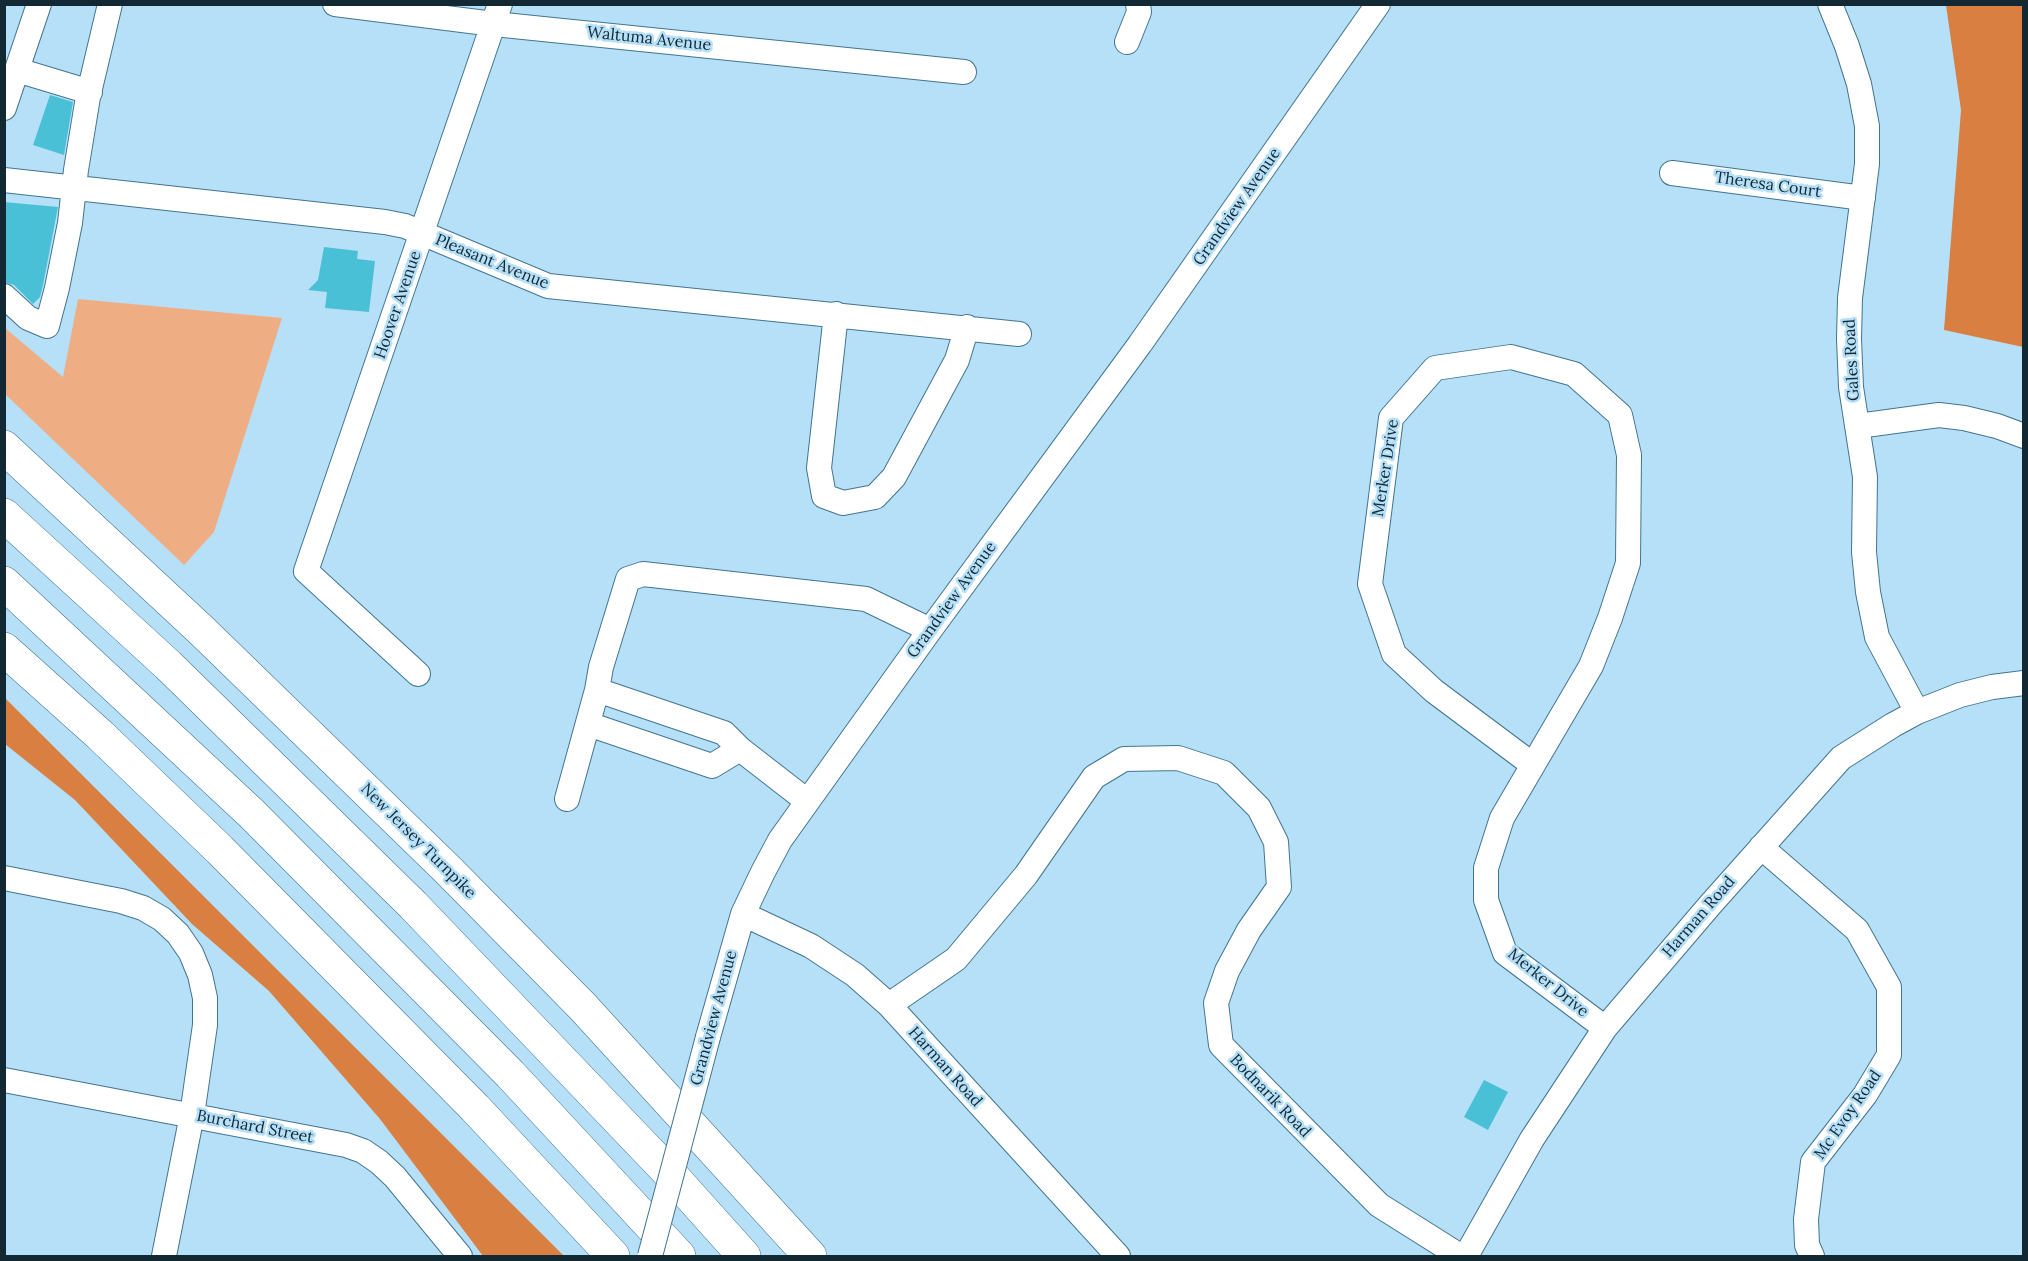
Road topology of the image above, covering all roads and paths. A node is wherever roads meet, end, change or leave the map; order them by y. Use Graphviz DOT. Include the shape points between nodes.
graph roads {
  1 [pos="39,4"];
  2 [pos="110,4"];
  3 [pos="335,4"];
  4 [pos="1138,4"];
  5 [pos="1378,4"];
  6 [pos="1830,4"];
  7 [pos="497,14"];
  8 [pos="1127,42"];
  9 [pos="17,70"];
  10 [pos="964,72"];
  11 [pos="90,92"];
  12 [pos="4,108"];
  13 [pos="1672,173"];
  14 [pos="4,180"];
  15 [pos="74,187"];
  16 [pos="1863,198"];
  17 [pos="423,234"];
  18 [pos="4,296"];
  19 [pos="836,314"];
  20 [pos="967,327"];
  21 [pos="1018,334"];
  22 [pos="1858,426"];
  23 [pos="2024,436"];
  24 [pos="4,447"];
  25 [pos="4,515"];
  26 [pos="4,583"];
  27 [pos="930,630"];
  28 [pos="4,649"];
  29 [pos="418,674"];
  30 [pos="2024,683"];
  31 [pos="597,690"];
  32 [pos="1917,712"];
  33 [pos="588,724"];
  34 [pos="740,749"];
  35 [pos="1533,765"];
  36 [pos="567,799"];
  37 [pos="807,801"];
  38 [pos="1761,847"];
  39 [pos="4,879"];
  40 [pos="743,914"];
  41 [pos="889,1005"];
  42 [pos="1605,1028"];
  43 [pos="4,1080"];
  44 [pos="192,1115"];
  45 [pos="164,1257"];
  46 [pos="460,1257"];
  47 [pos="613,1257"];
  48 [pos="650,1257"];
  49 [pos="679,1257"];
  50 [pos="744,1257"];
  51 [pos="810,1257"];
  52 [pos="1118,1257"];
  53 [pos="1460,1257"];
  54 [pos="1466,1257"];
  55 [pos="1812,1257"];
  1 -- 9 [label="street"];
  2 -- 11 [label="street"];
  3 -- 7 [label="street, Waltuma Avenue"];
  4 -- 8 [label="street" via="1139,12"];
  5 -- 27 [label="street, Grandview Avenue" via="1140,344"];
  6 -- 16 [label="street, Gales Road" via="1859,84 1867,126"];
  7 -- 10 [label="street, Waltuma Avenue"];
  7 -- 17 [label="street, Hoover Avenue"];
  9 -- 11 [label="street"];
  9 -- 12 [label="street"];
  11 -- 15 [label="street"];
  13 -- 16 [label="street, Theresa Court"];
  14 -- 15 [label="street, Pleasant Avenue"];
  15 -- 17 [label="street, Pleasant Avenue" via="385,222"];
  15 -- 18 [label="street" via="70,224 47,326 28,318"];
  16 -- 22 [label="street, Gales Road" via="1850,298 1849,339"];
  17 -- 19 [label="street, Pleasant Avenue" via="548,286"];
  17 -- 29 [label="street, Hoover Avenue" via="306,571"];
  19 -- 20 [label="street, Pleasant Avenue"];
  19 -- 20 [label="street" via="819,468 824,496 843,503 874,497 894,477 957,360"];
  20 -- 21 [label="street, Pleasant Avenue"];
  22 -- 23 [label="street" via="1939,415 1986,423"];
  22 -- 32 [label="street, Gales Road" via="1865,477 1864,552 1877,637"];
  24 -- 51 [label="highway, New Jersey Turnpike" via="201,630 457,879 591,1016"];
  25 -- 50 [label="highway" via="168,665 413,905 675,1179"];
  26 -- 49 [label="highway" via="326,887 510,1074"];
  27 -- 31 [label="street" via="866,599 644,574 628,579"];
  27 -- 37 [label="street, Grandview Avenue"];
  28 -- 47 [label="highway" via="220,850 475,1108"];
  30 -- 32 [label="street, Harman Road" via="1960,695"];
  31 -- 33 [label="street"];
  31 -- 34 [label="street" via="724,733"];
  32 -- 38 [label="street, Harman Road" via="1841,758"];
  33 -- 34 [label="street" via="712,766"];
  33 -- 36 [label="street"];
  34 -- 37 [label="street"];
  35 -- 35 [label="street, Merker Drive" via="1591,666 1629,563 1629,455 1620,416 1574,374 1511,357 1435,368 1391,418 1370,584 1394,654 1434,691"];
  35 -- 42 [label="street, Merker Drive" via="1502,818 1486,868 1486,900 1505,953"];
  37 -- 40 [label="street, Grandview Avenue" via="780,840"];
  38 -- 42 [label="street, Harman Road"];
  38 -- 55 [label="street, Mc Evoy Road" via="1857,930 1889,987 1889,1055 1865,1095 1813,1162 1806,1219 1807,1245"];
  39 -- 44 [label="street" via="121,901 143,908 178,934 191,953 205,998"];
  40 -- 41 [label="street, Harman Road" via="811,946 855,975"];
  40 -- 48 [label="street, Grandview Avenue, bridge"];
  41 -- 52 [label="street, Harman Road"];
  41 -- 53 [label="street, Bodnarik Road" via="956,959 1026,875 1094,777 1124,759 1178,758 1224,773 1259,808 1276,842 1279,887 1227,971 1216,1003 1221,1045 1379,1205"];
  42 -- 54 [label="street, Harman Road" via="1532,1139"];
  43 -- 44 [label="street, Burchard Street"];
  44 -- 45 [label="street"];
  44 -- 46 [label="street, Burchard Street" via="363,1151 395,1177"];
}
